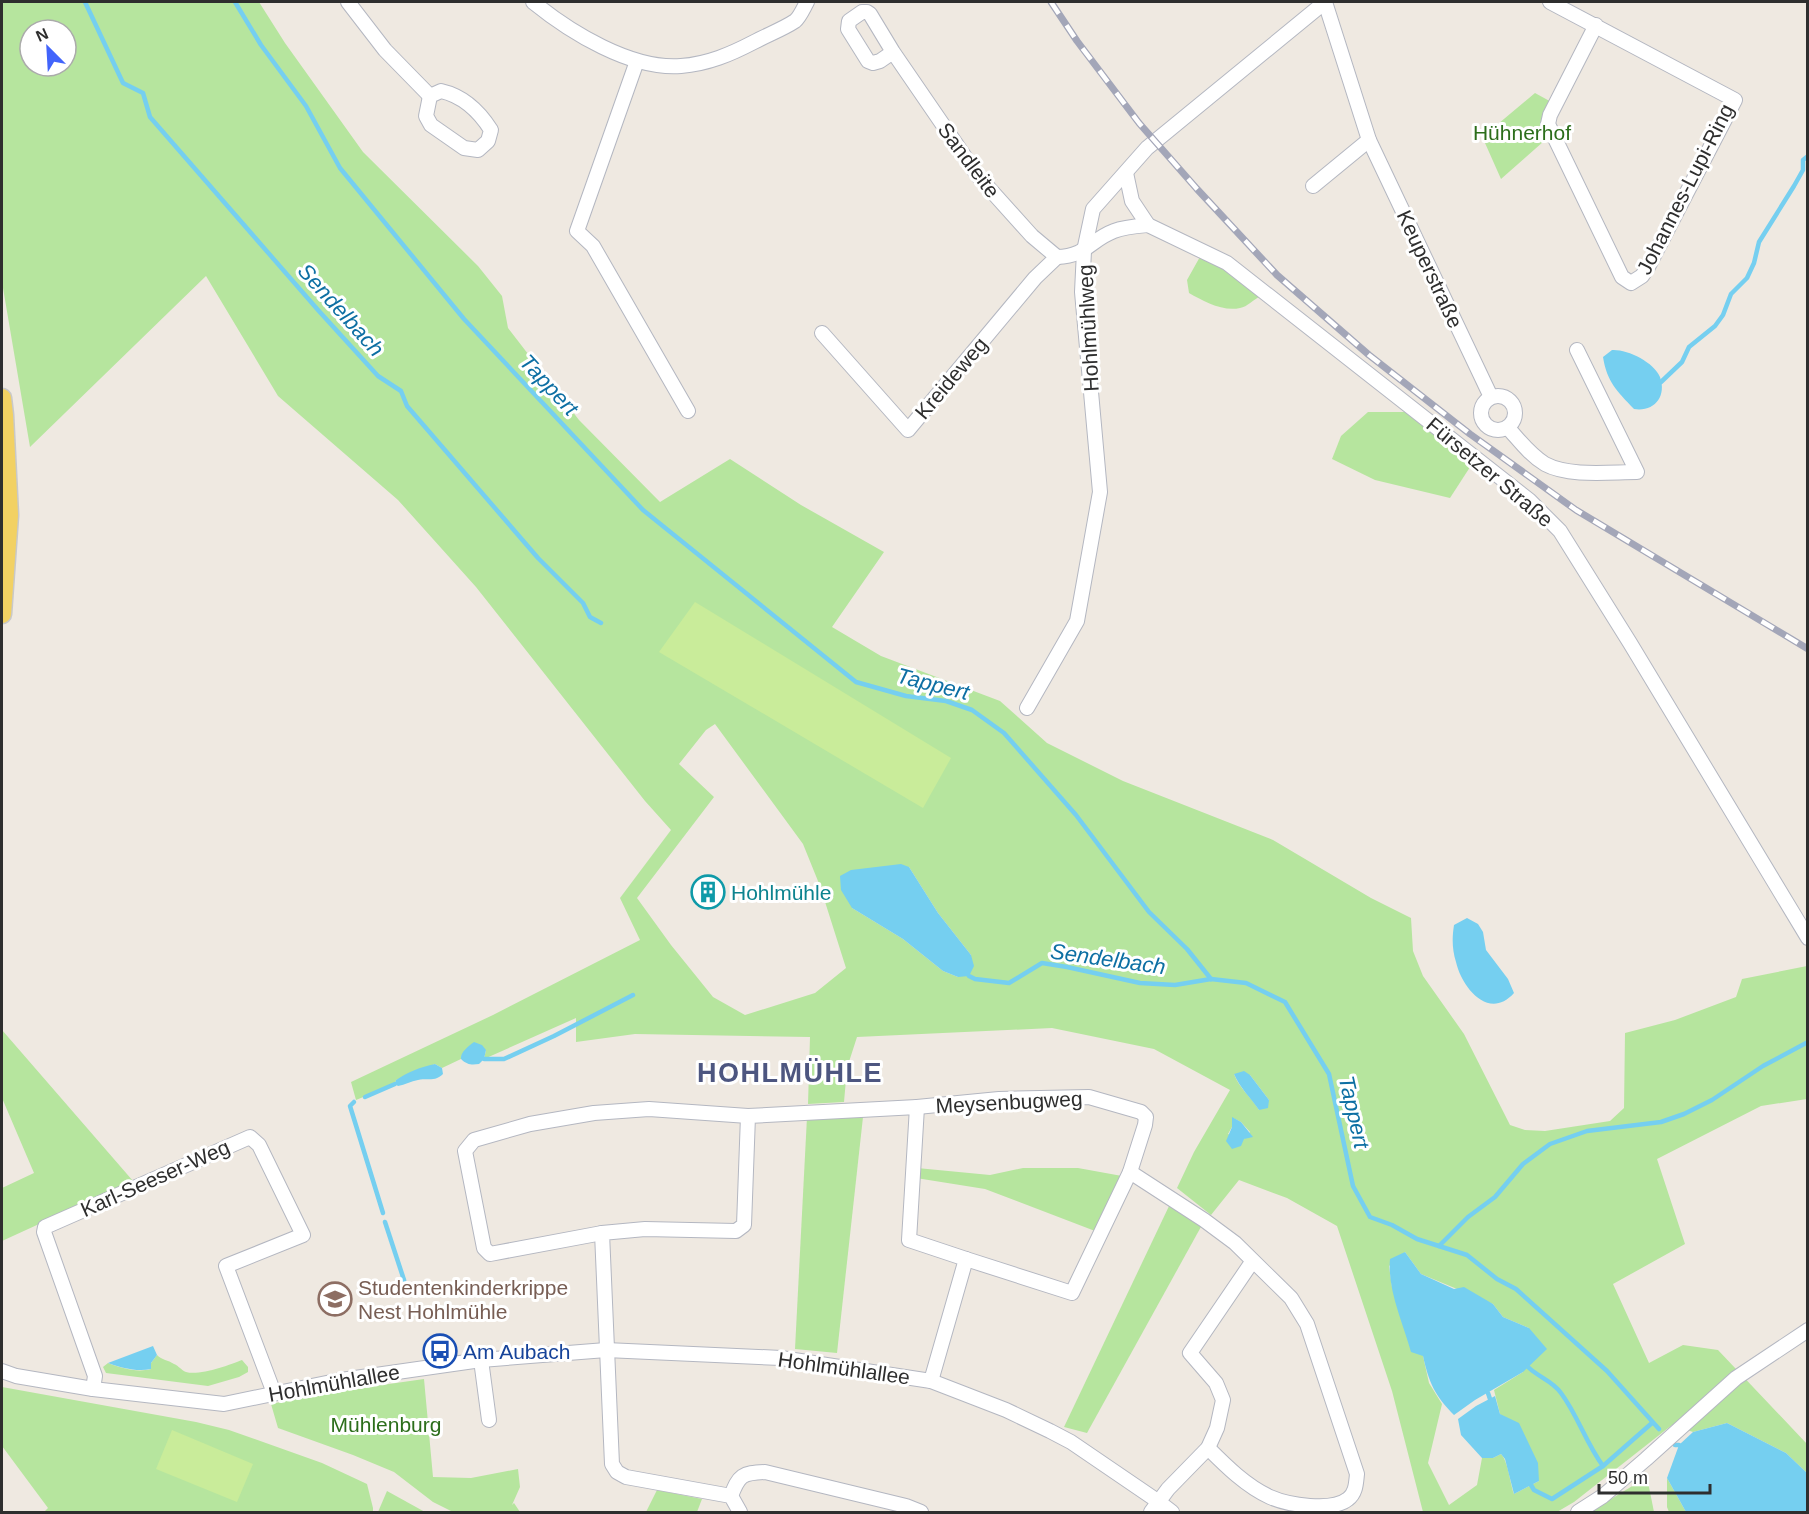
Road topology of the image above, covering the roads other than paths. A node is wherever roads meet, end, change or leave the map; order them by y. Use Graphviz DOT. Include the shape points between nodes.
graph roads {
  1 [pos="349,2"];
  2 [pos="533,2"];
  3 [pos="807,2"];
  4 [pos="1325,2"];
  5 [pos="1550,2"];
  6 [pos="1596,25"];
  7 [pos="894,52"];
  8 [pos="637,61"];
  9 [pos="430,96"];
  10 [pos="1369,140"];
  11 [pos="1126,173"];
  12 [pos="1313,186"];
  13 [pos="1148,225"];
  14 [pos="1084,251"];
  15 [pos="1057,257"];
  16 [pos="822,333"];
  17 [pos="1577,350"];
  18 [pos="1491,397"];
  19 [pos="2,398"];
  20 [pos="688,411"];
  21 [pos="1508,428"];
  22 [pos="2,614"];
  23 [pos="1027,708"];
  24 [pos="1808,938"];
  25 [pos="917,1107"];
  26 [pos="748,1116"];
  27 [pos="1130,1172"];
  28 [pos="602,1233"];
  29 [pos="966,1259"];
  30 [pos="1252,1262"];
  31 [pos="1808,1330"];
  32 [pos="606,1350"];
  33 [pos="481,1360"];
  34 [pos="2,1371"];
  35 [pos="931,1381"];
  36 [pos="93,1389"];
  37 [pos="274,1393"];
  38 [pos="489,1420"];
  39 [pos="1208,1448"];
  40 [pos="731,1496"];
  41 [pos="1155,1507"];
  42 [pos="740,1512"];
  43 [pos="921,1512"];
  44 [pos="1172,1512"];
  45 [pos="1578,1512"];
  1 -- 9 [label="street" via="385,50"];
  2 -- 8 [label="street" via="595,43"];
  3 -- 8 [label="street" via="796,20 720,58 680,66"];
  4 -- 10 [label="street, Keuperstraße"];
  4 -- 11 [label="street, Hohlmühlweg" via="1148,148"];
  5 -- 6 [label="street, Johannes-Lupi-Ring"];
  6 -- 6 [label="street, Johannes-Lupi-Ring" via="1736,100 1642,276 1631,283 1622,277 1548,124"];
  7 -- 15 [label="street, Sandleite" via="978,176 1032,237"];
  8 -- 20 [label="street" via="577,231 593,246"];
  9 -- 9 [label="street" via="441,91 467,103 483,116 491,130 488,141 478,150 464,148 446,137 426,116"];
  10 -- 12 [label="street"];
  10 -- 18 [label="street, Keuperstraße"];
  11 -- 13 [label="street" via="1132,201"];
  11 -- 14 [label="street, Hohlmühlweg" via="1093,209"];
  13 -- 14 [label="street" via="1115,230"];
  13 -- 24 [label="street, Fürsetzer Straße" via="1227,262 1520,492 1560,531"];
  14 -- 15 [label="street"];
  14 -- 23 [label="street, Hohlmühlweg" via="1082,292 1100,492 1077,621"];
  15 -- 16 [label="street, Kreideweg" via="908,430"];
  17 -- 21 [label="street" via="1637,472 1563,471 1544,463"];
  18 -- 21 [label="street" via="1503,397 1513,405 1515,417"];
  18 -- 21 [label="street" via="1481,407 1481,419 1490,430"];
  19 -- 22 [label="main road" via="9,515"];
  25 -- 26 [label="street, Meysenbugweg"];
  25 -- 27 [label="street, Meysenbugweg" via="999,1099 1089,1097 1141,1112 1146,1125"];
  25 -- 29 [label="street, Meysenbugweg" via="909,1240"];
  26 -- 28 [label="street" via="744,1225 736,1231 645,1229"];
  26 -- 28 [label="street, Meysenbugweg" via="649,1109 594,1113 530,1124 474,1140 465,1151 484,1248 490,1254"];
  27 -- 29 [label="street, Meysenbugweg" via="1072,1293"];
  27 -- 30 [label="street" via="1204,1220 1235,1243"];
  28 -- 32 [label="street"];
  29 -- 35 [label="street"];
  30 -- 39 [label="street" via="1190,1353 1216,1383 1223,1400"];
  30 -- 39 [label="street" via="1292,1299 1307,1324 1358,1474 1355,1490 1347,1500 1331,1505 1292,1504 1270,1497 1235,1474"];
  31 -- 45 [label="street" via="1736,1378 1603,1496"];
  32 -- 33 [label="street, Hohlmühlallee"];
  32 -- 35 [label="street, Hohlmühlallee" via="781,1358"];
  32 -- 40 [label="street" via="612,1464 617,1472 627,1478"];
  33 -- 37 [label="street, Hohlmühlallee"];
  33 -- 38 [label="street"];
  34 -- 36 [label="street, Hohlmühlallee"];
  35 -- 41 [label="street, Hohlmühlallee" via="1006,1410 1071,1442"];
  36 -- 37 [label="street, Hohlmühlallee" via="224,1404"];
  36 -- 37 [label="street, Karl-Seeser-Weg" via="94,1376 45,1227 250,1137 259,1145 303,1235 226,1266"];
  39 -- 41 [label="street"];
  40 -- 42 [label="street"];
  40 -- 43 [label="street" via="737,1479 748,1473 765,1472"];
  41 -- 44 [label="street, Hohlmühlallee"];
}
